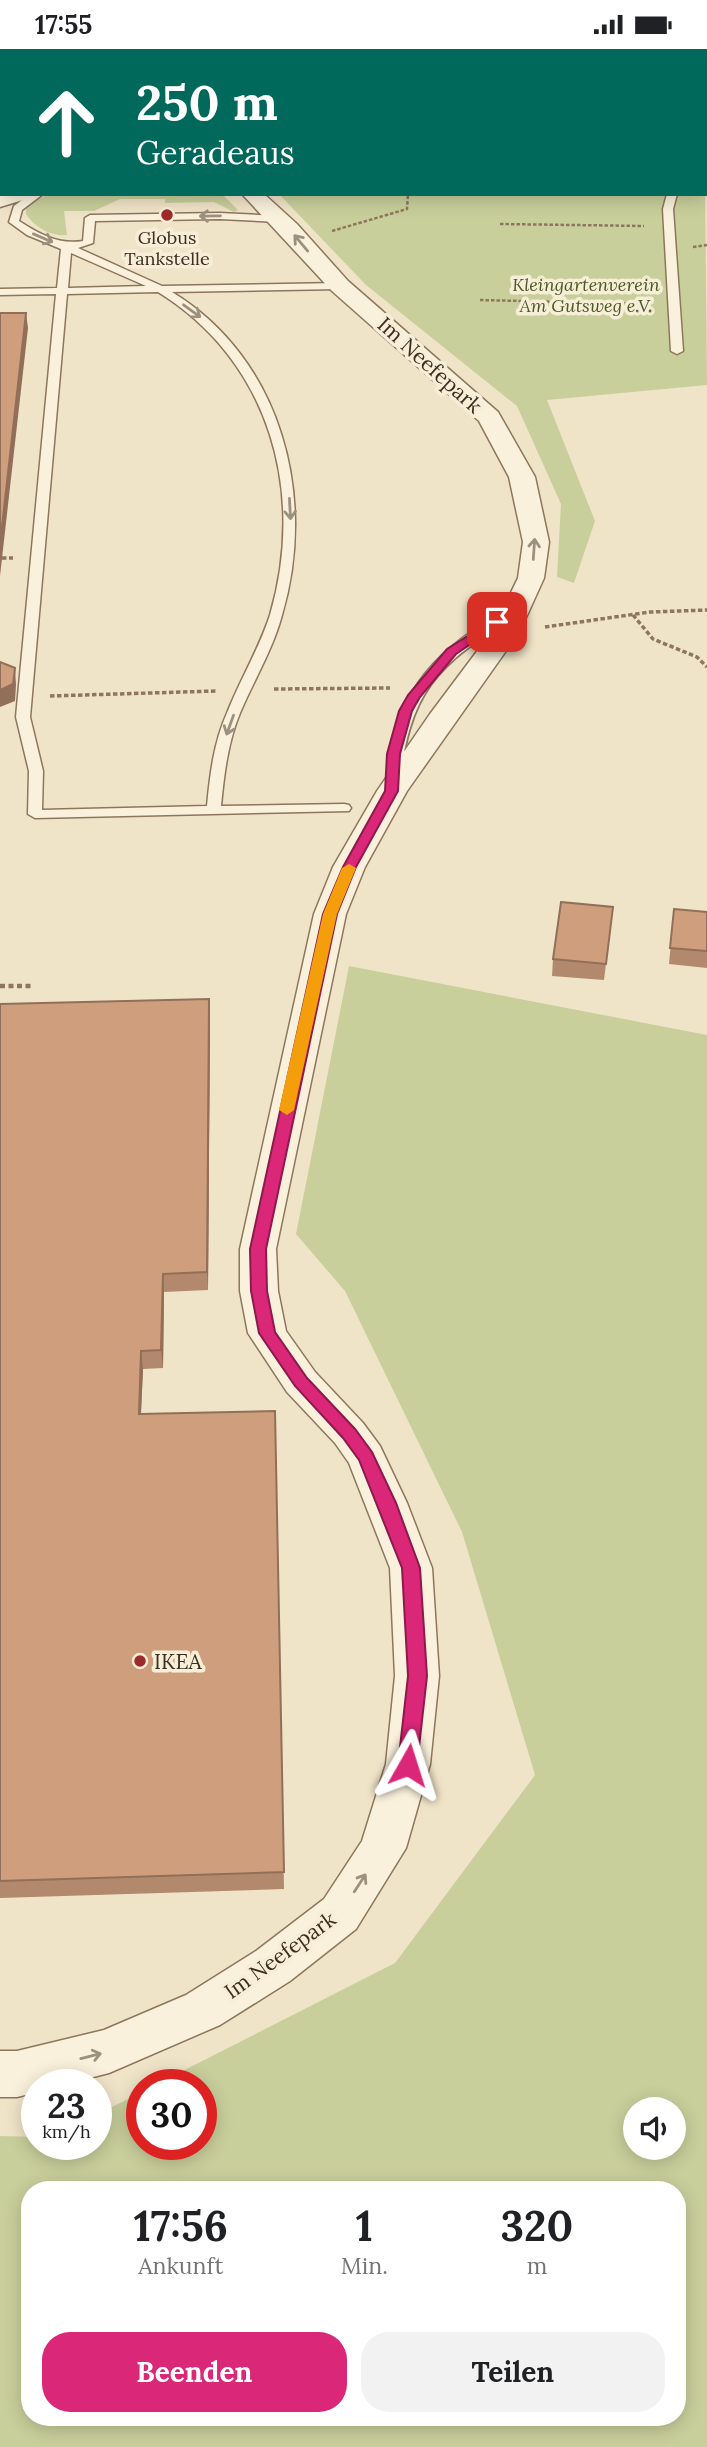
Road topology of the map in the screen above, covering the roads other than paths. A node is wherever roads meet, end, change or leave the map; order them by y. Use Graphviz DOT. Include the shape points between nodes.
graph roads {
  1 [pos="35,196"];
  2 [pos="254,196"];
  3 [pos="671,196"];
  4 [pos="285,226"];
  5 [pos="66,247"];
  6 [pos="340,286"];
  7 [pos="159,289"];
  8 [pos="63,291"];
  9 [pos="0,292"];
  10 [pos="677,351"];
  11 [pos="510,622"];
  12 [pos="392,791"];
  13 [pos="344,808"];
  14 [pos="214,810"];
  15 [pos="0,2074"];
  1 -- 5 [label="lane, one-way" via="18,207 15,222"];
  2 -- 4 [label="street, Im Neefepark"];
  3 -- 10 [label="lane"];
  4 -- 5 [label="lane, one-way" via="220,216 90,218 88,243"];
  6 -- 4 [label="street, Im Neefepark, one-way"];
  5 -- 7 [label="lane"];
  5 -- 8 [label="lane"];
  6 -- 7 [label="lane"];
  11 -- 6 [label="street, Im Neefepark, one-way" via="531,578 536,542 522,477 507,447 489,417"];
  7 -- 8 [label="lane"];
  7 -- 14 [label="lane, one-way" via="197,314 243,366 271,422 288,482 291,525 284,583 275,618 229,725 217,767"];
  8 -- 9 [label="lane"];
  8 -- 14 [label="lane" via="23,717 36,771 35,814"];
  11 -- 12 [label="street, Im Neefepark"];
  11 -- 12 [label="lane" via="480,631 452,651 414,695 394,754"];
  15 -- 12 [label="street, Im Neefepark, one-way" via="17,2074 109,2051 204,2010 273,1966 340,1914 383,1848 408,1765 417,1676 411,1568 366,1457 301,1382 267,1333 258,1249 330,914 349,867"];
  13 -- 14 [label="lane"];
}
